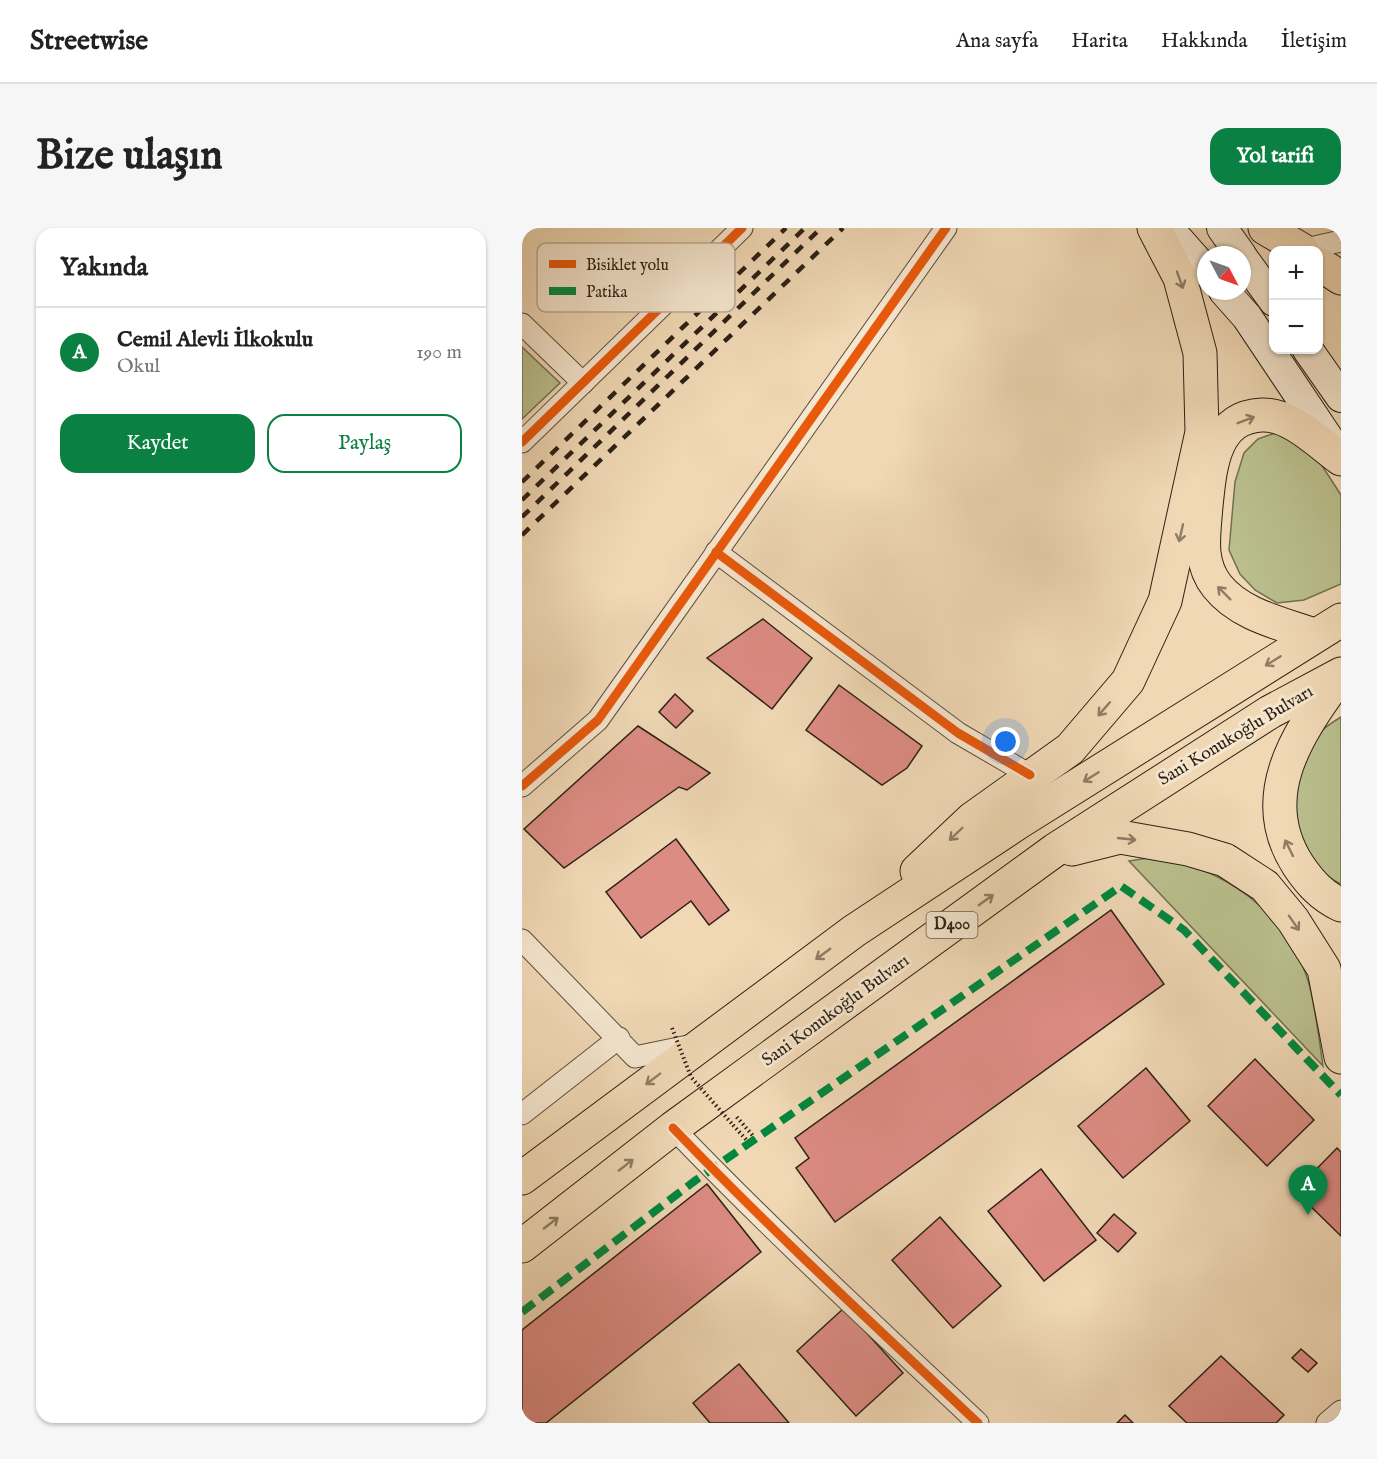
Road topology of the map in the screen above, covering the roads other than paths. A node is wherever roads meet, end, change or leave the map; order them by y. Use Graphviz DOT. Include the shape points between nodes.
graph roads {
  1 [pos="742,228"];
  2 [pos="946,228"];
  3 [pos="1154,228"];
  4 [pos="1168,228"];
  5 [pos="1222,228"];
  6 [pos="1265,228"];
  7 [pos="1341,241"];
  8 [pos="727,243"];
  9 [pos="1234,246"];
  10 [pos="1294,246"];
  11 [pos="1319,246"];
  12 [pos="1197,261"];
  13 [pos="1323,265"];
  14 [pos="1251,270"];
  15 [pos="1341,278"];
  16 [pos="1232,300"];
  17 [pos="1273,300"];
  18 [pos="656,312"];
  19 [pos="522,324"];
  20 [pos="1311,354"];
  21 [pos="583,383"];
  22 [pos="1341,397"];
  23 [pos="522,442"];
  24 [pos="1341,458"];
  25 [pos="716,552"];
  26 [pos="1327,628"];
  27 [pos="1341,674"];
  28 [pos="1030,775"];
  29 [pos="522,786"];
  30 [pos="1049,854"];
  31 [pos="1341,905"];
  32 [pos="854,931"];
  33 [pos="522,940"];
  34 [pos="619,1038"];
  35 [pos="700,1044"];
  36 [pos="1341,1057"];
  37 [pos="522,1114"];
  38 [pos="673,1128"];
  39 [pos="522,1178"];
  40 [pos="522,1246"];
  41 [pos="1341,1411"];
  42 [pos="978,1423"];
  43 [pos="1327,1423"];
  1 -- 8 [label="street"];
  2 -- 25 [label="street"];
  3 -- 28 [label="highway, one-way" via="1180,278 1200,352 1202,432 1192,485 1165,601 1128,681 1070,749"];
  4 -- 12 [label="main road"];
  5 -- 9 [label="main road"];
  6 -- 10 [label="highway"];
  7 -- 11 [label="street"];
  13 -- 15 [label="highway"];
  14 -- 17 [label="main road"];
  16 -- 24 [label="main road"];
  18 -- 21 [label="street"];
  19 -- 21 [label="street"];
  20 -- 22 [label="main road"];
  21 -- 23 [label="street"];
  26 -- 24 [label="highway, one-way" via="1244,610 1216,585 1203,550 1210,465 1228,429 1245,418 1280,418"];
  25 -- 28 [label="street" via="958,733"];
  25 -- 29 [label="street" via="598,720"];
  26 -- 32 [label="highway, D400, one-way"];
  27 -- 30 [label="highway, Sani Konukoğlu Bulvarı / D400" via="1270,712"];
  31 -- 27 [label="highway, one-way" via="1320,892 1303,873 1283,836 1281,817 1282,783 1295,744"];
  28 -- 32 [label="highway, one-way" via="972,819"];
  30 -- 36 [label="highway, one-way" via="1120,837 1225,860 1265,886 1293,920 1324,969"];
  38 -- 30 [label="highway, Sani Konukoğlu Bulvarı / D400, one-way" via="726,1111"];
  32 -- 35 [label="highway, D400, one-way"];
  33 -- 34 [label="street"];
  34 -- 35 [label="street" via="634,1057"];
  34 -- 37 [label="street"];
  35 -- 39 [label="highway, D400, one-way"];
  40 -- 38 [label="highway, Sani Konukoğlu Bulvarı / D400, one-way"];
  38 -- 42 [label="street" via="745,1203"];
  41 -- 43 [label="street"];
}
